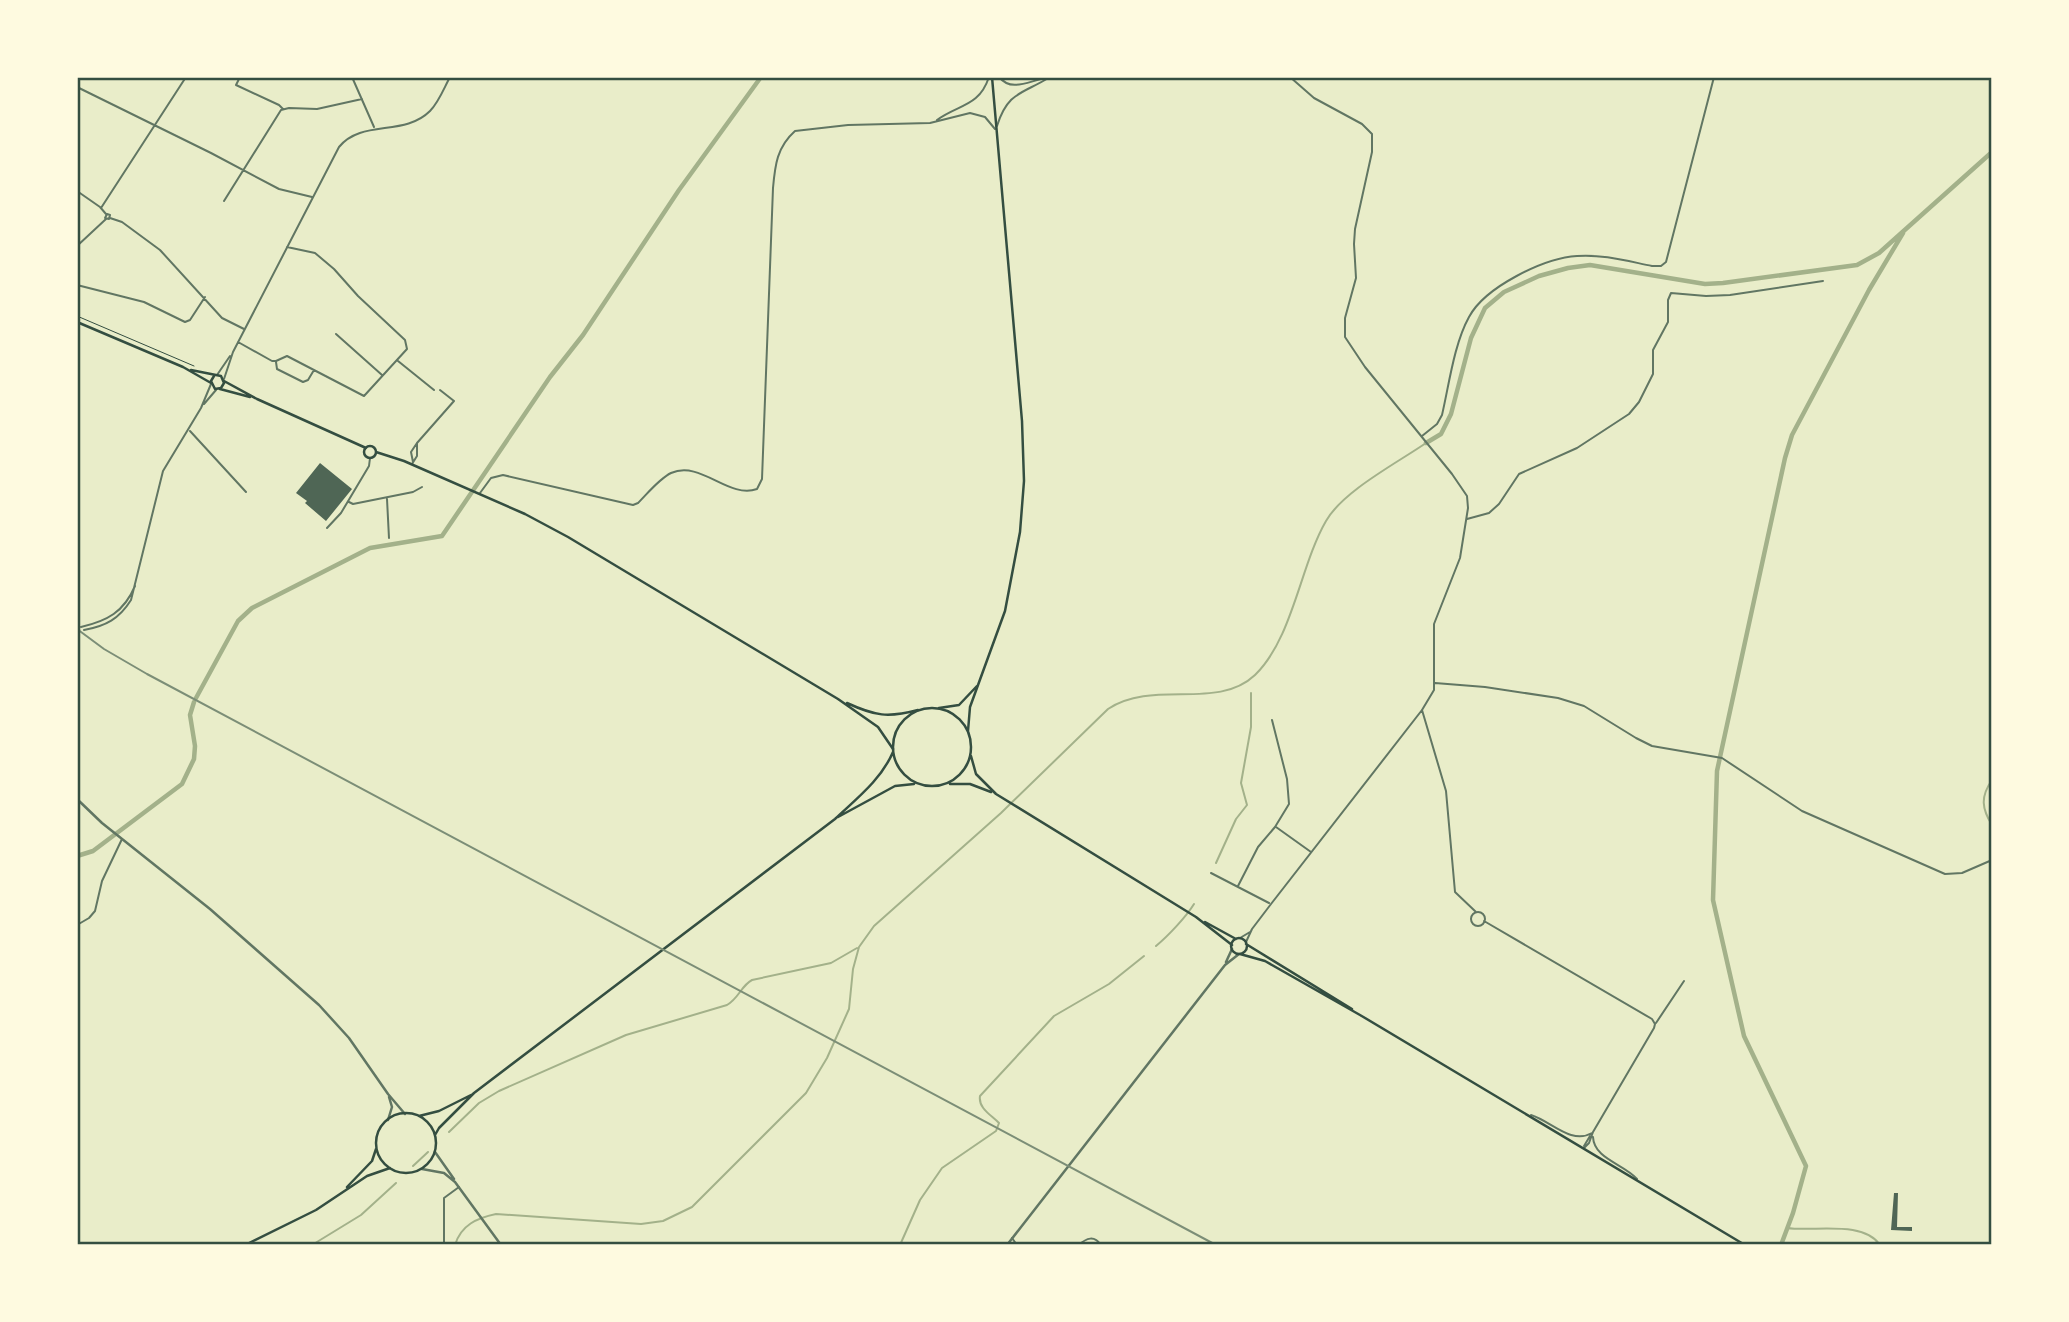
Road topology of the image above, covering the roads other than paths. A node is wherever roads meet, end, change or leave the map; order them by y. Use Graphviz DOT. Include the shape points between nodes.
graph roads {
  1 [pos="186,77"];
  2 [pos="240,77"];
  3 [pos="352,77"];
  4 [pos="450,77"];
  5 [pos="990,77"];
  6 [pos="999,77"];
  7 [pos="1290,77"];
  8 [pos="1714,77"];
  9 [pos="1049,78"];
  10 [pos="77,87"];
  11 [pos="362,99"];
  12 [pos="283,109"];
  13 [pos="937,121"];
  14 [pos="154,126"];
  15 [pos="375,129"];
  16 [pos="996,130"];
  17 [pos="242,170"];
  18 [pos="77,191"];
  19 [pos="312,197"];
  20 [pos="224,201"];
  21 [pos="101,208"];
  22 [pos="106,214"];
  23 [pos="110,218"];
  24 [pos="106,219"];
  25 [pos="77,246"];
  26 [pos="287,247"];
  27 [pos="1823,281"];
  28 [pos="77,285"];
  29 [pos="205,297"];
  30 [pos="77,322"];
  31 [pos="244,330"];
  32 [pos="336,334"];
  33 [pos="237,342"];
  34 [pos="233,352"];
  35 [pos="397,360"];
  36 [pos="276,361"];
  37 [pos="183,367"];
  38 [pos="314,370"];
  39 [pos="215,376"];
  40 [pos="383,376"];
  41 [pos="224,380"];
  42 [pos="211,384"];
  43 [pos="218,389"];
  44 [pos="434,390"];
  45 [pos="440,390"];
  46 [pos="257,399"];
  47 [pos="201,408"];
  48 [pos="189,429"];
  49 [pos="1422,438"];
  50 [pos="417,443"];
  51 [pos="366,447"];
  52 [pos="376,452"];
  53 [pos="370,458"];
  54 [pos="412,463"];
  55 [pos="422,487"];
  56 [pos="246,492"];
  57 [pos="479,494"];
  58 [pos="386,498"];
  59 [pos="348,502"];
  60 [pos="1467,520"];
  61 [pos="327,528"];
  62 [pos="389,538"];
  63 [pos="136,582"];
  64 [pos="80,627"];
  65 [pos="84,630"];
  66 [pos="979,683"];
  67 [pos="1434,683"];
  68 [pos="838,699"];
  69 [pos="939,708"];
  70 [pos="918,710"];
  71 [pos="1422,710"];
  72 [pos="1272,720"];
  73 [pos="968,731"];
  74 [pos="893,750"];
  75 [pos="971,756"];
  76 [pos="917,783"];
  77 [pos="946,784"];
  78 [pos="996,794"];
  79 [pos="77,799"];
  80 [pos="835,819"];
  81 [pos="1275,827"];
  82 [pos="121,837"];
  83 [pos="1312,852"];
  84 [pos="1992,860"];
  85 [pos="1211,873"];
  86 [pos="1238,886"];
  87 [pos="1271,904"];
  88 [pos="1474,913"];
  89 [pos="1196,917"];
  90 [pos="1484,921"];
  91 [pos="77,925"];
  92 [pos="1251,931"];
  93 [pos="1238,939"];
  94 [pos="1246,943"];
  95 [pos="1232,947"];
  96 [pos="1239,954"];
  97 [pos="1225,965"];
  98 [pos="1684,981"];
  99 [pos="1360,1015"];
  100 [pos="1655,1024"];
  101 [pos="474,1093"];
  102 [pos="388,1094"];
  103 [pos="405,1114"];
  104 [pos="1528,1115"];
  105 [pos="419,1116"];
  106 [pos="388,1120"];
  107 [pos="1593,1132"];
  108 [pos="435,1135"];
  109 [pos="377,1146"];
  110 [pos="1584,1148"];
  111 [pos="435,1152"];
  112 [pos="390,1168"];
  113 [pos="422,1169"];
  114 [pos="1639,1181"];
  115 [pos="455,1182"];
  116 [pos="459,1187"];
  117 [pos="342,1192"];
  118 [pos="1012,1238"];
  119 [pos="245,1245"];
  120 [pos="444,1245"];
  121 [pos="501,1245"];
  122 [pos="1007,1245"];
  123 [pos="1017,1245"];
  124 [pos="1078,1245"];
  125 [pos="1101,1245"];
  126 [pos="1745,1245"];
  1 -- 14 [label="street"];
  2 -- 12 [label="street" via="236,85"];
  3 -- 11 [label="street"];
  4 -- 15 [label="street" via="436,104 422,117 399,127"];
  5 -- 13 [label="street" via="972,103"];
  5 -- 16 [label="main road"];
  6 -- 9 [label="street" via="1018,86"];
  7 -- 49 [label="street" via="1314,98 1372,134 1355,229 1356,278 1343,327 1350,347"];
  8 -- 49 [label="street" via="1666,262 1651,266 1575,256 1550,262 1491,290 1478,303 1462,333 1442,415"];
  9 -- 16 [label="street" via="1009,101"];
  10 -- 14 [label="street"];
  11 -- 12 [label="street" via="317,109"];
  11 -- 15 [label="street"];
  12 -- 17 [label="street"];
  13 -- 16 [label="street" via="975,113"];
  13 -- 57 [label="street" via="795,131 781,147 773,188 762,478 757,489 736,489 685,471 669,474 633,505 503,475 491,478"];
  14 -- 17 [label="street"];
  14 -- 21 [label="street"];
  15 -- 19 [label="street" via="344,141"];
  16 -- 66 [label="main road" via="1024,481 1005,611"];
  17 -- 19 [label="street" via="279,189"];
  17 -- 20 [label="street"];
  18 -- 21 [label="street"];
  19 -- 26 [label="street"];
  21 -- 22 [label="street"];
  22 -- 23 [label="street"];
  22 -- 24 [label="street"];
  23 -- 24 [label="street"];
  23 -- 29 [label="street" via="160,250"];
  24 -- 25 [label="street"];
  26 -- 31 [label="street"];
  26 -- 35 [label="street" via="315,253 405,340 407,349"];
  27 -- 60 [label="street" via="1730,295 1671,293 1668,322 1652,354 1653,374 1629,414 1577,447 1519,474 1499,505"];
  28 -- 29 [label="street" via="144,302 185,323"];
  29 -- 31 [label="street" via="222,318"];
  30 -- 37 [label="main road"];
  31 -- 33 [label="street"];
  32 -- 40 [label="street"];
  33 -- 34 [label="street"];
  33 -- 36 [label="street"];
  34 -- 39 [label="street"];
  34 -- 41 [label="street"];
  35 -- 40 [label="street"];
  35 -- 44 [label="street"];
  36 -- 38 [label="street" via="287,356"];
  36 -- 38 [label="street" via="277,369 303,382"];
  37 -- 39 [label="main road"];
  37 -- 42 [label="main road"];
  38 -- 40 [label="street" via="364,396"];
  39 -- 41 [label="main road"];
  39 -- 42 [label="main road"];
  41 -- 43 [label="main road"];
  41 -- 46 [label="main road"];
  42 -- 43 [label="main road"];
  42 -- 47 [label="street"];
  43 -- 46 [label="main road"];
  43 -- 47 [label="street"];
  45 -- 50 [label="street" via="454,401"];
  46 -- 51 [label="main road"];
  47 -- 48 [label="street"];
  48 -- 56 [label="street"];
  48 -- 63 [label="street" via="158,483"];
  49 -- 60 [label="street" via="1467,496"];
  50 -- 54 [label="street"];
  50 -- 54 [label="street" via="411,452"];
  51 -- 52 [label="main road" via="374,447"];
  51 -- 53 [label="main road"];
  52 -- 53 [label="main road"];
  52 -- 54 [label="main road"];
  53 -- 59 [label="street"];
  54 -- 57 [label="main road"];
  55 -- 58 [label="street"];
  57 -- 68 [label="main road" via="568,537"];
  58 -- 59 [label="street"];
  58 -- 62 [label="street"];
  59 -- 61 [label="street"];
  60 -- 67 [label="street" via="1456,571 1434,624"];
  63 -- 64 [label="street" via="116,614"];
  63 -- 65 [label="street" via="122,613 109,623"];
  66 -- 69 [label="main road" via="964,702"];
  66 -- 73 [label="main road"];
  67 -- 71 [label="street"];
  67 -- 84 [label="street" via="1558,698 1584,706 1652,746 1722,758 1802,811 1945,874 1962,873"];
  68 -- 70 [label="main road" via="883,716"];
  68 -- 74 [label="main road" via="878,727"];
  69 -- 70 [label="main road"];
  69 -- 73 [label="main road" via="958,717"];
  70 -- 74 [label="main road" via="900,724"];
  71 -- 83 [label="street"];
  71 -- 88 [label="street" via="1446,791 1452,884"];
  72 -- 81 [label="street" via="1289,799"];
  73 -- 75 [label="main road"];
  74 -- 76 [label="main road" via="902,773"];
  74 -- 80 [label="main road" via="887,766"];
  75 -- 77 [label="main road" via="965,769"];
  75 -- 78 [label="main road" via="976,774"];
  76 -- 77 [label="main road"];
  76 -- 80 [label="main road" via="895,786"];
  77 -- 78 [label="main road" via="970,784"];
  78 -- 89 [label="main road"];
  79 -- 82 [label="street"];
  80 -- 101 [label="main road"];
  81 -- 83 [label="street"];
  81 -- 86 [label="street" via="1258,847"];
  82 -- 91 [label="street" via="95,911"];
  82 -- 102 [label="street" via="320,1005"];
  83 -- 87 [label="street"];
  85 -- 86 [label="street"];
  86 -- 87 [label="street"];
  87 -- 92 [label="street"];
  88 -- 90 [label="street" via="1483,915"];
  88 -- 90 [label="street" via="1471,920 1475,925"];
  89 -- 93 [label="main road"];
  89 -- 95 [label="main road"];
  90 -- 100 [label="street"];
  92 -- 93 [label="street"];
  92 -- 94 [label="street"];
  93 -- 94 [label="main road"];
  93 -- 95 [label="main road"];
  94 -- 96 [label="main road" via="1246,950"];
  94 -- 99 [label="main road"];
  95 -- 96 [label="main road"];
  95 -- 97 [label="street"];
  96 -- 97 [label="street"];
  96 -- 99 [label="main road" via="1265,961"];
  97 -- 118 [label="street"];
  98 -- 100 [label="street"];
  99 -- 104 [label="main road"];
  100 -- 107 [label="street"];
  101 -- 105 [label="main road"];
  101 -- 108 [label="main road"];
  102 -- 103 [label="street"];
  102 -- 106 [label="street" via="392,1107"];
  103 -- 105 [label="main road"];
  103 -- 106 [label="main road"];
  104 -- 107 [label="street" via="1573,1137 1584,1138"];
  104 -- 110 [label="main road"];
  105 -- 108 [label="main road"];
  106 -- 109 [label="main road" via="377,1136"];
  107 -- 110 [label="street"];
  107 -- 114 [label="street" via="1596,1149"];
  108 -- 111 [label="main road"];
  109 -- 112 [label="main road"];
  109 -- 117 [label="main road" via="372,1161"];
  110 -- 114 [label="main road"];
  111 -- 113 [label="main road"];
  111 -- 115 [label="street"];
  112 -- 113 [label="main road" via="404,1173"];
  112 -- 117 [label="main road"];
  113 -- 115 [label="street" via="443,1173"];
  114 -- 126 [label="main road"];
  115 -- 116 [label="street"];
  116 -- 120 [label="street" via="444,1198"];
  116 -- 121 [label="street"];
  117 -- 119 [label="main road"];
  118 -- 122 [label="street"];
  118 -- 123 [label="street"];
  124 -- 125 [label="street" via="1092,1238"];
}
